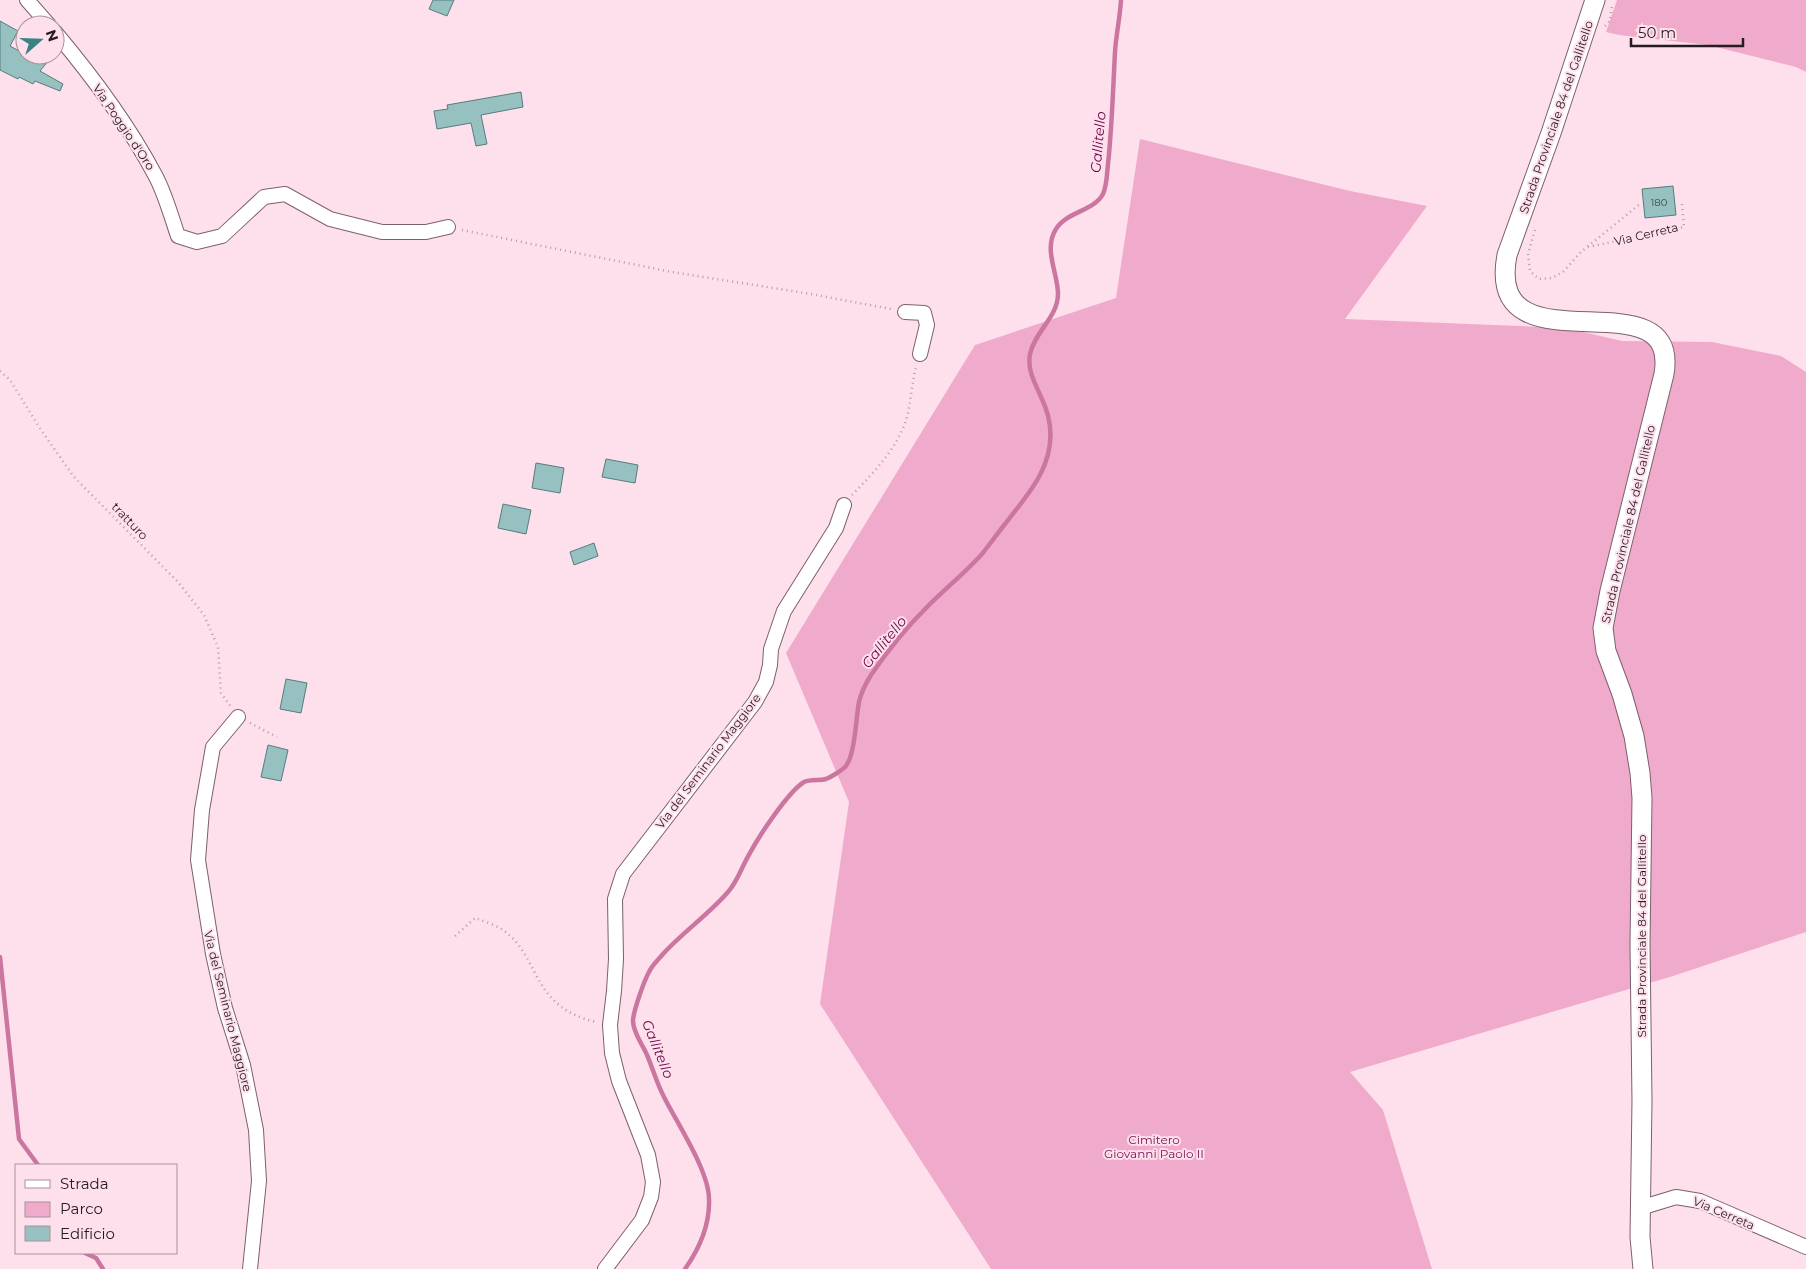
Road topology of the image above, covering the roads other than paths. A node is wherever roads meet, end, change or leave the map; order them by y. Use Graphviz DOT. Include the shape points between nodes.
graph roads {
  1 [pos="27,0"];
  2 [pos="1595,0"];
  3 [pos="40,15"];
  4 [pos="65,44"];
  5 [pos="448,227"];
  6 [pos="905,312"];
  7 [pos="920,354"];
  8 [pos="844,505"];
  9 [pos="238,717"];
  10 [pos="1640,1208"];
  11 [pos="1806,1247"];
  12 [pos="250,1269"];
  13 [pos="604,1269"];
  14 [pos="1643,1269"];
  1 -- 3 [label="street"];
  2 -- 10 [label="street, Strada Provinciale 84 del Gallitello" via="1558,115 1507,255 1505,277 1512,298 1529,313 1556,320 1642,327 1658,338 1665,355 1664,374 1603,628 1606,651 1634,736 1641,785"];
  4 -- 5 [label="street, Via Poggio d'Oro" via="124,124 156,176 178,236 197,242 222,236 264,197 285,194 330,218 382,232 426,232"];
  6 -- 7 [label="street" via="924,313 927,325"];
  8 -- 13 [label="street, Via del Seminario Maggiore" via="836,528 784,612 771,650 766,682 755,702 623,874 615,899 616,959 610,1025 612,1053 619,1082 648,1155 653,1182 642,1220"];
  9 -- 12 [label="street, Via del Seminario Maggiore" via="213,746 202,810 198,860 213,954 225,1008 243,1065 256,1130 259,1181"];
  10 -- 11 [label="street, Via Cerreta" via="1676,1197 1688,1198"];
  10 -- 14 [label="street, Strada Provinciale 84 del Gallitello"];
}
